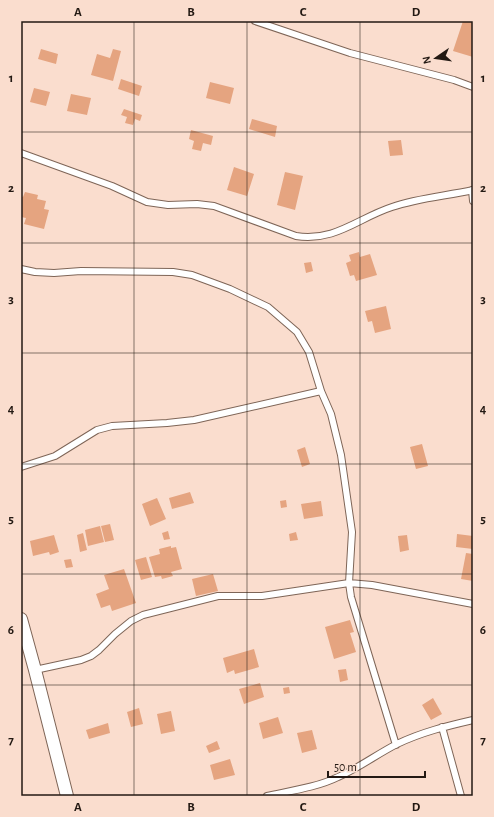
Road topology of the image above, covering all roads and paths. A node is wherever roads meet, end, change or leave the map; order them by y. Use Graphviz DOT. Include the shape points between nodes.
graph roads {
  1 [pos="255,21"];
  2 [pos="473,87"];
  3 [pos="21,153"];
  4 [pos="472,190"];
  5 [pos="473,201"];
  6 [pos="21,269"];
  7 [pos="321,391"];
  8 [pos="21,467"];
  9 [pos="349,583"];
  10 [pos="473,604"];
  11 [pos="21,619"];
  12 [pos="35,670"];
  13 [pos="473,720"];
  14 [pos="442,727"];
  15 [pos="396,745"];
  16 [pos="66,796"];
  17 [pos="267,796"];
  18 [pos="461,796"];
  1 -- 2 [label="lane" via="350,52"];
  3 -- 4 [label="lane" via="112,186 147,202 214,206 296,236 310,238 355,224 397,205"];
  4 -- 5 [label="lane"];
  6 -- 7 [label="lane" via="54,273 173,272 192,275 230,289 268,307 297,332 309,352"];
  7 -- 8 [label="lane" via="194,420 167,424 112,426 97,430 55,456"];
  7 -- 9 [label="lane" via="331,414 341,455 352,532"];
  9 -- 10 [label="lane"];
  9 -- 12 [label="lane" via="262,596 218,596 143,615 131,621 91,656"];
  9 -- 15 [label="lane"];
  11 -- 12 [label="street"];
  12 -- 16 [label="street"];
  13 -- 14 [label="lane"];
  14 -- 15 [label="lane" via="418,734"];
  14 -- 18 [label="lane"];
  15 -- 17 [label="lane" via="338,778"];
}
